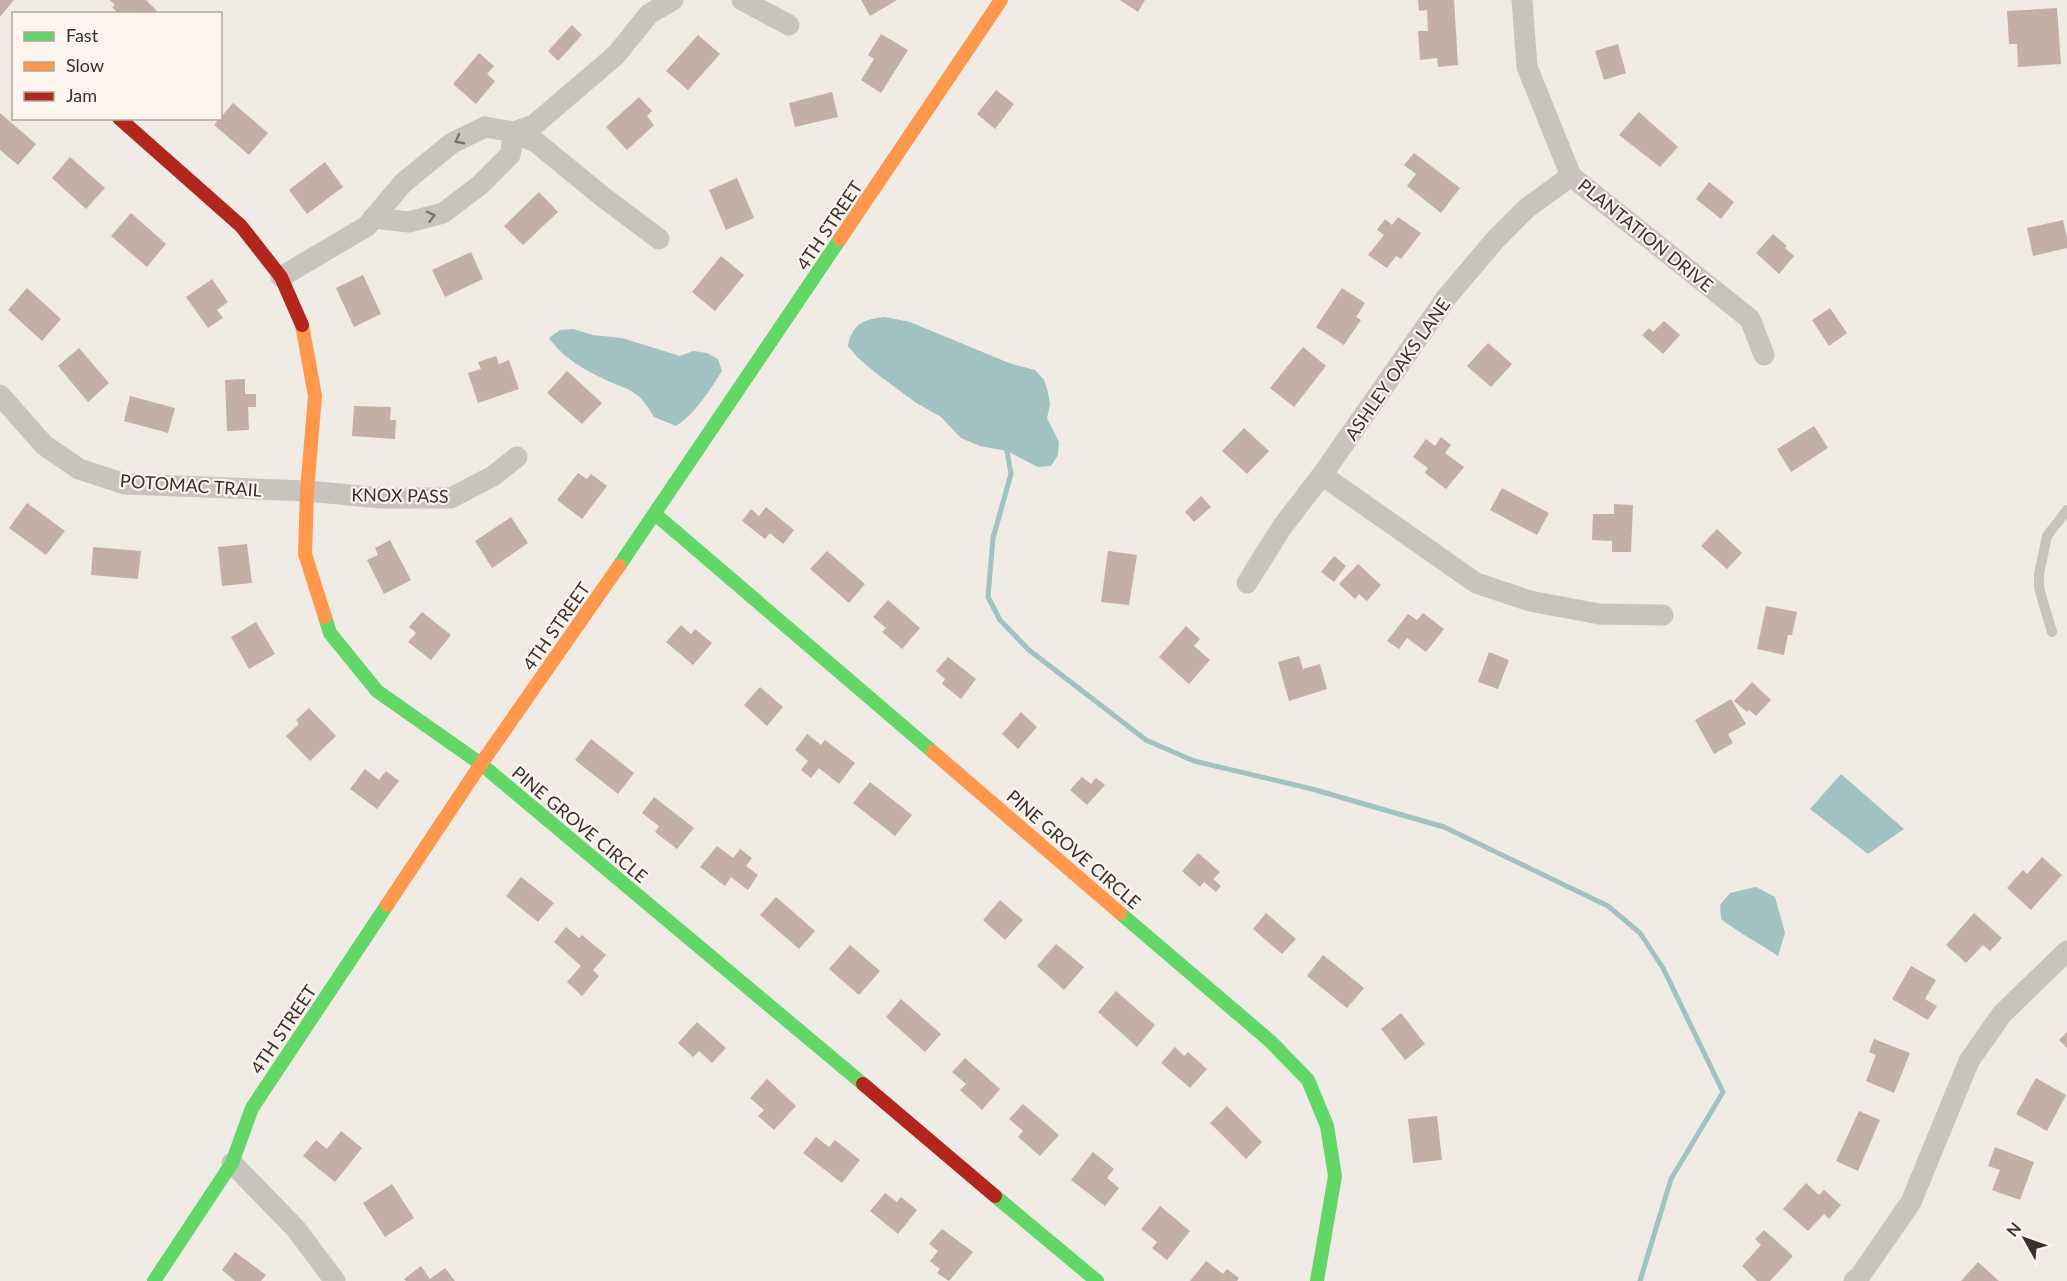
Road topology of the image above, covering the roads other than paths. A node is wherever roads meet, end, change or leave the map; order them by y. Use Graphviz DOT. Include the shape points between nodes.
graph roads {
  1 [pos="673,0"];
  2 [pos="742,0"];
  3 [pos="1001,0"];
  4 [pos="1522,0"];
  5 [pos="789,25"];
  6 [pos="121,120"];
  7 [pos="514,132"];
  8 [pos="1571,176"];
  9 [pos="374,218"];
  10 [pos="659,239"];
  11 [pos="281,277"];
  12 [pos="1764,355"];
  13 [pos="0,394"];
  14 [pos="517,457"];
  15 [pos="1322,475"];
  16 [pos="307,491"];
  17 [pos="2067,510"];
  18 [pos="656,514"];
  19 [pos="1247,583"];
  20 [pos="1663,615"];
  21 [pos="2052,632"];
  22 [pos="481,765"];
  23 [pos="2067,951"];
  24 [pos="231,1163"];
  25 [pos="1860,1279"];
  26 [pos="154,1281"];
  27 [pos="335,1281"];
  28 [pos="1097,1281"];
  29 [pos="1317,1281"];
  1 -- 7 [label="street" via="649,14 616,55 534,125"];
  2 -- 5 [label="street"];
  3 -- 18 [label="street, 4TH STREET"];
  4 -- 8 [label="street, PLANTATION DRIVE" via="1527,67"];
  6 -- 11 [label="street, PINE GROVE CIRCLE" via="241,226"];
  7 -- 9 [label="street, one-way" via="485,127 452,143 403,183"];
  9 -- 7 [label="street, one-way" via="409,222 443,213 480,185 510,155"];
  7 -- 10 [label="street" via="537,143"];
  8 -- 12 [label="street, PLANTATION DRIVE" via="1750,319"];
  8 -- 15 [label="street, ASHLEY OAKS LANE" via="1527,208 1446,298"];
  9 -- 11 [label="street" via="367,226"];
  11 -- 16 [label="street, PINE GROVE CIRCLE" via="303,326 315,396"];
  13 -- 16 [label="street, POTOMAC TRAIL" via="44,445 79,470 125,484"];
  14 -- 16 [label="street, KNOX PASS" via="493,476 451,498 381,498"];
  15 -- 19 [label="street, ASHLEY OAKS LANE" via="1282,527"];
  15 -- 20 [label="street" via="1476,583 1530,601 1599,614"];
  16 -- 22 [label="street, PINE GROVE CIRCLE" via="305,554 330,633 377,691"];
  17 -- 21 [label="lane" via="2047,536 2039,574 2039,588"];
  18 -- 22 [label="street, 4TH STREET"];
  18 -- 29 [label="street, PINE GROVE CIRCLE" via="1270,1041 1308,1080 1327,1126 1335,1176"];
  22 -- 24 [label="street, 4TH STREET" via="252,1107"];
  22 -- 28 [label="street, PINE GROVE CIRCLE"];
  23 -- 25 [label="street" via="2002,1014 1970,1061 1911,1202"];
  24 -- 26 [label="street, 4TH STREET"];
  24 -- 27 [label="street" via="296,1229"];
}
